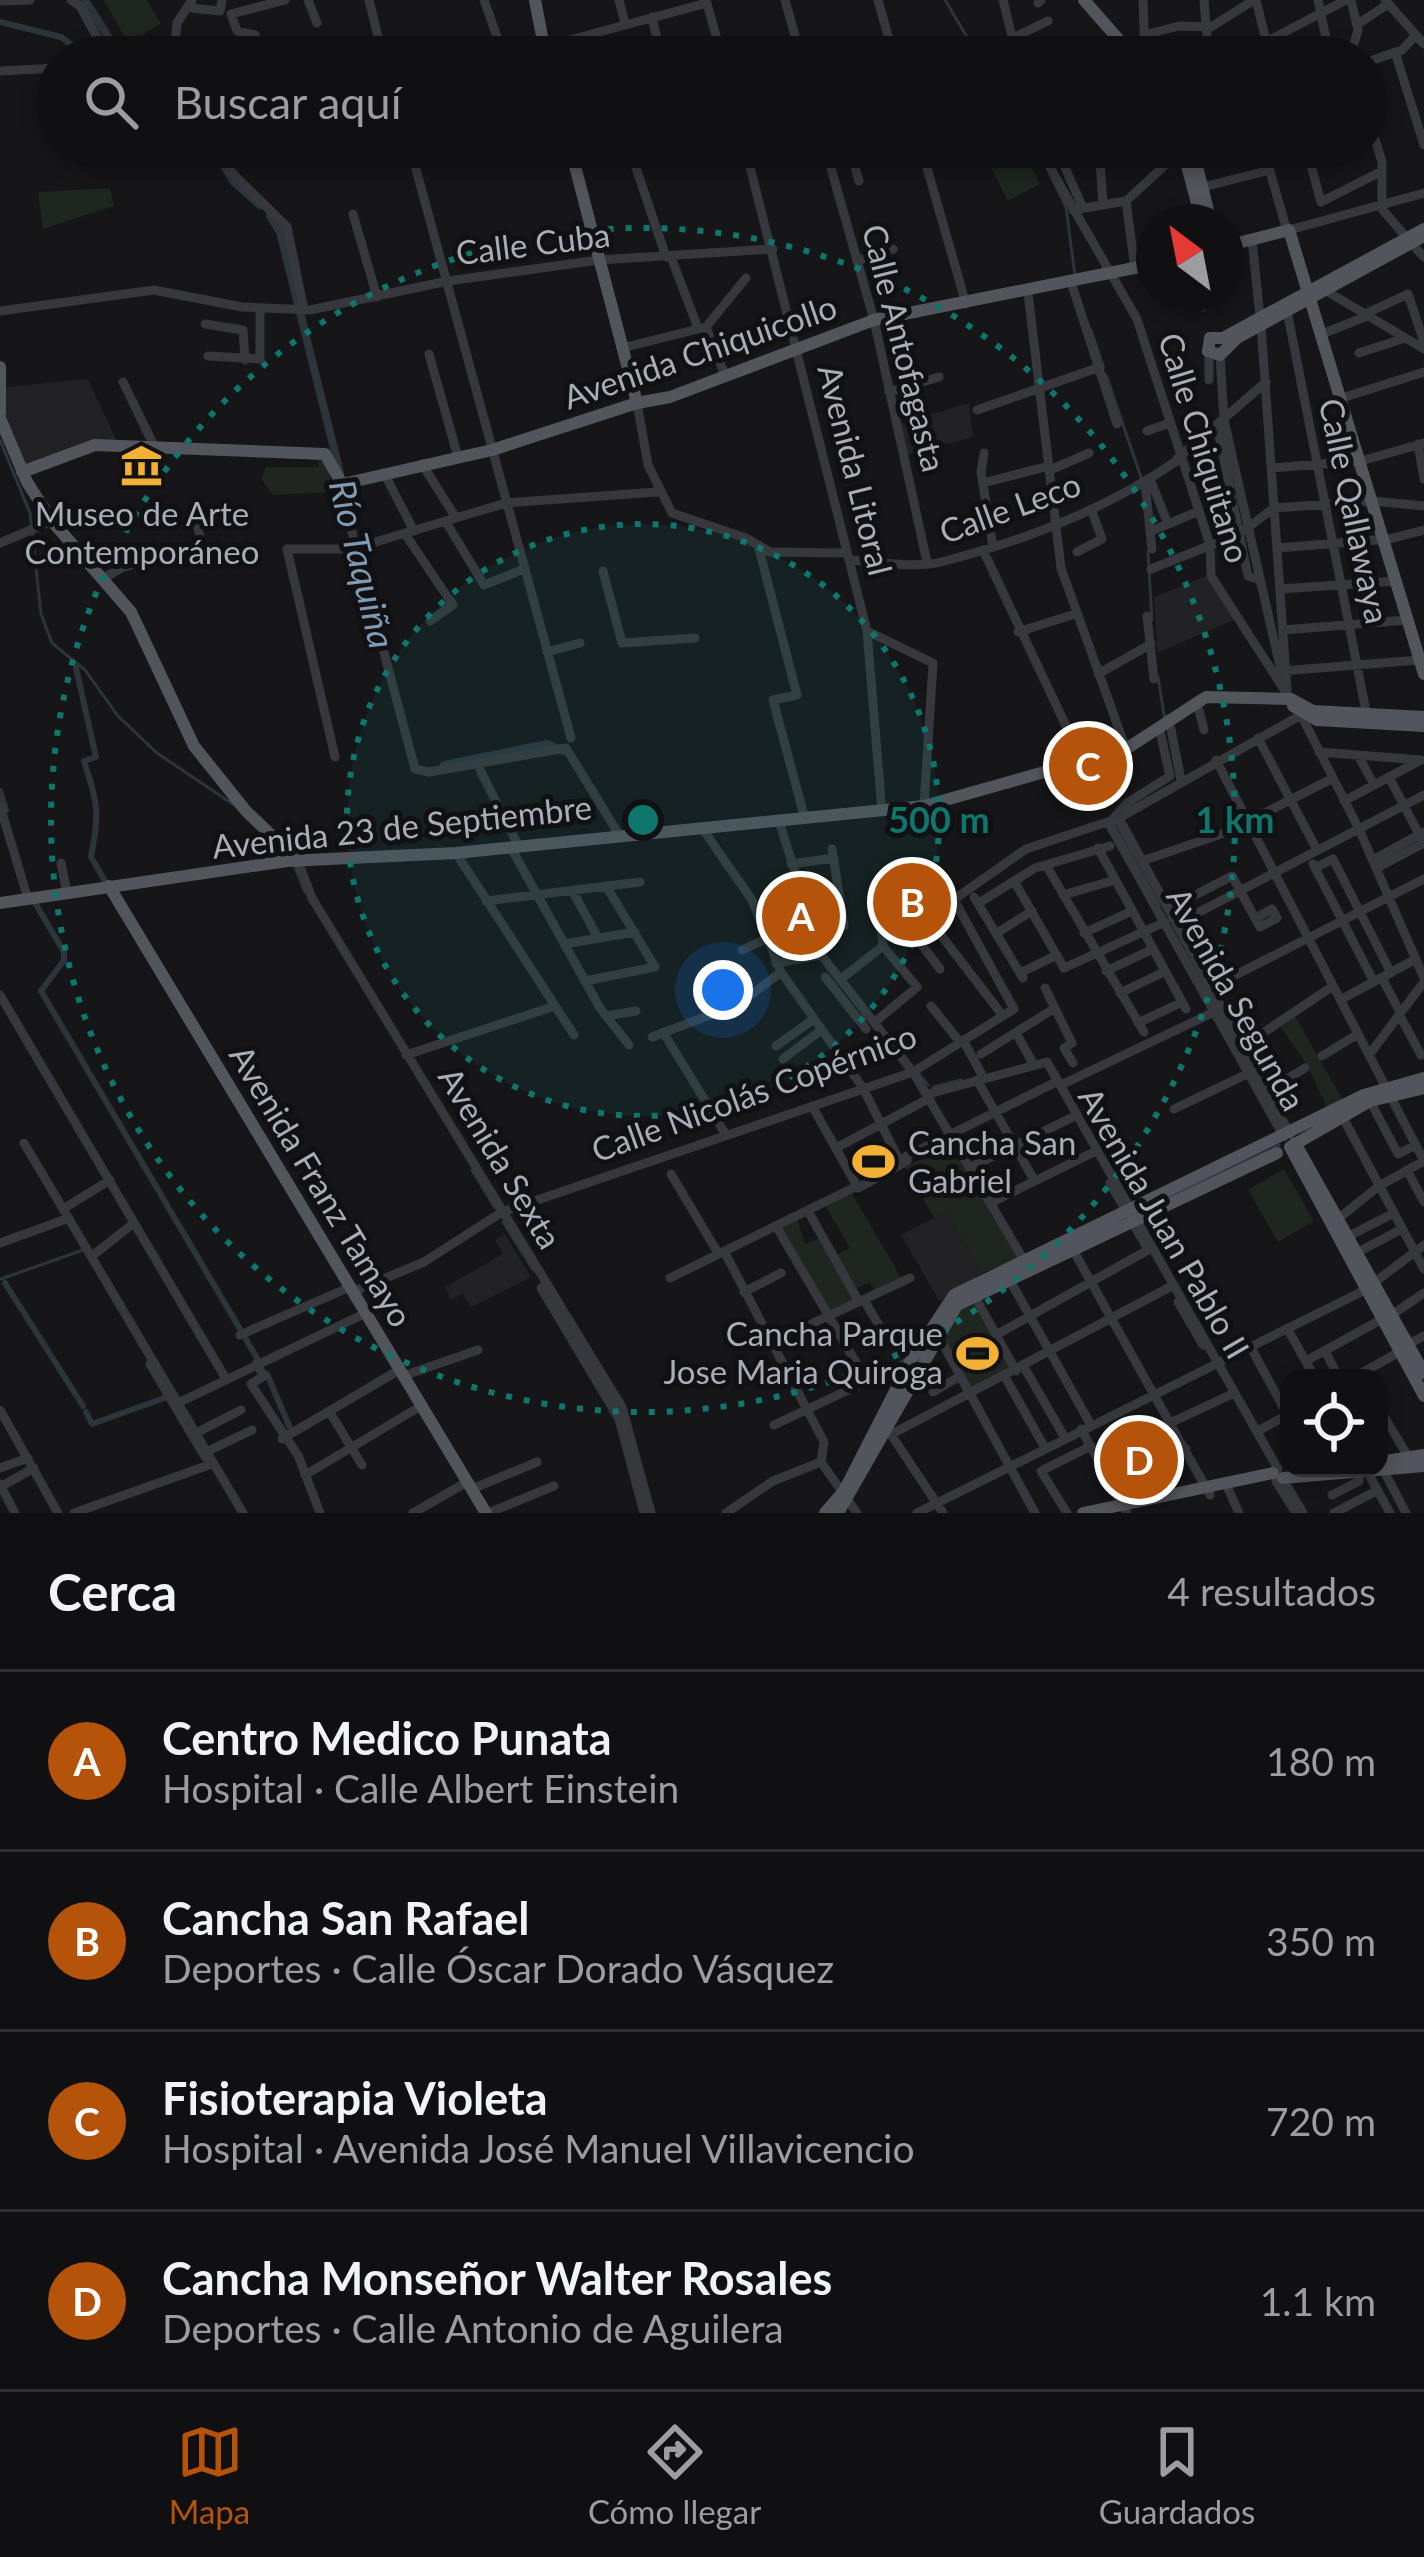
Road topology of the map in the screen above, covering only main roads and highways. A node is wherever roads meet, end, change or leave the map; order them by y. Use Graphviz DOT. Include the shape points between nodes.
graph roads {
  1 [pos="535,0"];
  2 [pos="1084,0"];
  3 [pos="1095,0"];
  4 [pos="542,36"];
  5 [pos="1119,36"];
  6 [pos="1123,36"];
  7 [pos="575,168"];
  8 [pos="1190,168"];
  9 [pos="1195,168"];
  10 [pos="1198,204"];
  11 [pos="1207,204"];
  12 [pos="1417,237"];
  13 [pos="1244,241"];
  14 [pos="1136,269"];
  15 [pos="1316,291"];
  16 [pos="1260,321"];
  17 [pos="1219,342"];
  18 [pos="0,367"];
  19 [pos="637,403"];
  20 [pos="0,415"];
  21 [pos="22,472"];
  22 [pos="1423,670"];
  23 [pos="1424,722"];
  24 [pos="293,861"];
  25 [pos="109,886"];
  26 [pos="0,903"];
  27 [pos="1424,1078"];
  28 [pos="1424,1088"];
  29 [pos="1388,1093"];
  30 [pos="1288,1142"];
  31 [pos="1132,1215"];
  32 [pos="1027,1265"];
  33 [pos="1007,1275"];
  34 [pos="1371,1283"];
  35 [pos="1405,1347"];
  36 [pos="1424,1373"];
  37 [pos="1424,1396"];
  38 [pos="1424,1452"];
  39 [pos="1388,1465"];
  40 [pos="1424,1466"];
  41 [pos="1388,1469"];
  42 [pos="1281,1477"];
  43 [pos="850,1501"];
  44 [pos="1128,1511"];
  45 [pos="1107,1512"];
  46 [pos="487,1513"];
  47 [pos="824,1513"];
  48 [pos="838,1513"];
  49 [pos="1084,1513"];
  1 -- 4 [label="main road"];
  2 -- 5 [label="main road"];
  3 -- 6 [label="main road"];
  7 -- 19 [label="main road"];
  8 -- 10 [label="main road"];
  9 -- 11 [label="main road"];
  12 -- 15 [label="main road"];
  13 -- 15 [label="main road" via="1288,231"];
  14 -- 19 [label="main road, Avenida Chiquicollo" via="874,320 670,398"];
  15 -- 16 [label="main road"];
  15 -- 16 [label="main road"];
  15 -- 22 [label="main road"];
  16 -- 17 [label="main road"];
  18 -- 20 [label="main road"];
  19 -- 21 [label="main road, Avenida Chiquicollo" via="492,450 343,483 327,454 95,445"];
  20 -- 21 [label="main road"];
  21 -- 24 [label="main road" via="52,520 106,577 158,659 201,755"];
  23 -- 24 [label="main road, Avenida 23 de Septiembre" via="1302,711 1288,698 1210,697 1126,749 923,806 456,853"];
  24 -- 25 [label="main road, Avenida 23 de Septiembre"];
  25 -- 26 [label="main road, Avenida 23 de Septiembre"];
  25 -- 46 [label="main road, Avenida Franz Tamayo"];
  27 -- 29 [label="main road"];
  28 -- 29 [label="main road"];
  29 -- 30 [label="main road"];
  29 -- 30 [label="main road" via="1364,1095"];
  30 -- 31 [label="main road"];
  30 -- 31 [label="main road"];
  30 -- 34 [label="main road, Avenida Segunda"];
  30 -- 34 [label="main road, Avenida Segunda"];
  31 -- 32 [label="main road"];
  31 -- 32 [label="main road"];
  32 -- 33 [label="main road"];
  33 -- 43 [label="main road" via="957,1305"];
  33 -- 43 [label="main road" via="954,1295 911,1360"];
  34 -- 35 [label="main road, Avenida Segunda"];
  35 -- 36 [label="main road, Avenida Segunda"];
  35 -- 37 [label="main road, Avenida Segunda"];
  38 -- 39 [label="main road"];
  40 -- 41 [label="main road"];
  42 -- 44 [label="main road"];
  43 -- 47 [label="main road"];
  43 -- 48 [label="main road"];
  44 -- 45 [label="main road"];
  45 -- 49 [label="main road"];
}
